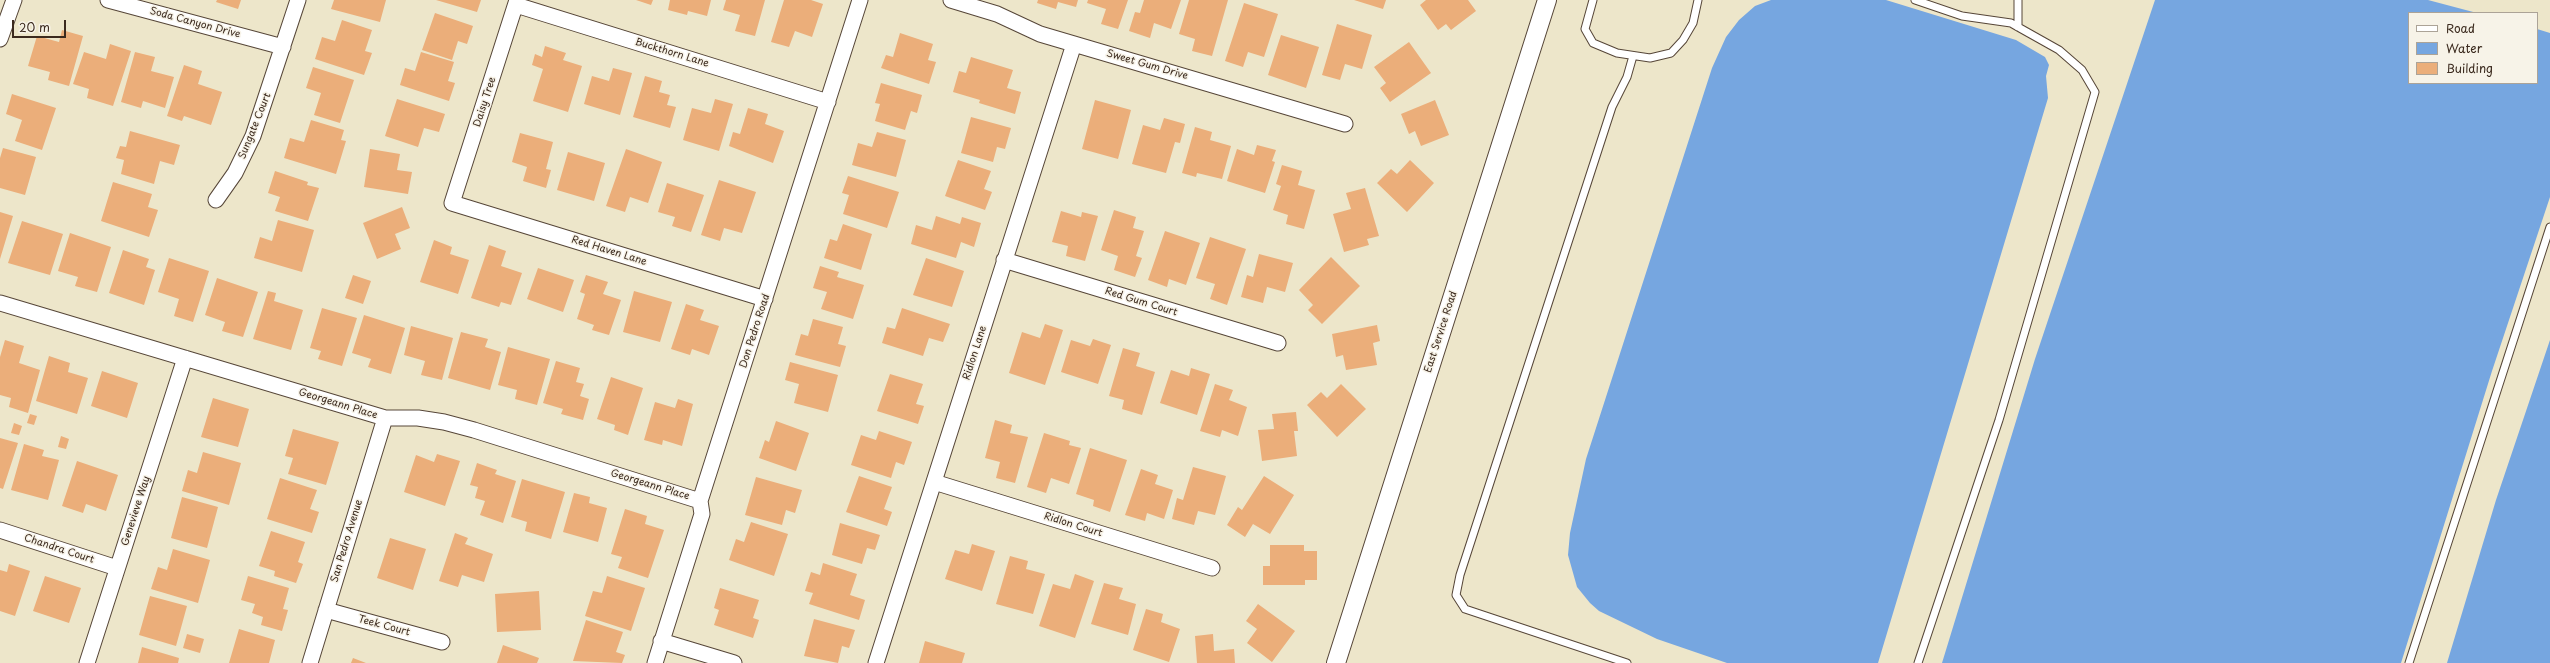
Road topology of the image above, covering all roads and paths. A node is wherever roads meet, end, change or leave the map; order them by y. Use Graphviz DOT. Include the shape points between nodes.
graph roads {
  1 [pos="14,0"];
  2 [pos="108,0"];
  3 [pos="298,0"];
  4 [pos="860,0"];
  5 [pos="951,0"];
  6 [pos="1547,0"];
  7 [pos="1592,0"];
  8 [pos="1698,0"];
  9 [pos="1916,0"];
  10 [pos="2018,0"];
  11 [pos="516,3"];
  12 [pos="2018,27"];
  13 [pos="0,39"];
  14 [pos="1074,44"];
  15 [pos="283,47"];
  16 [pos="1633,56"];
  17 [pos="828,102"];
  18 [pos="1345,124"];
  19 [pos="216,200"];
  20 [pos="452,203"];
  21 [pos="2550,227"];
  22 [pos="1004,260"];
  23 [pos="765,299"];
  24 [pos="0,303"];
  25 [pos="1278,344"];
  26 [pos="185,358"];
  27 [pos="385,418"];
  28 [pos="934,482"];
  29 [pos="700,501"];
  30 [pos="0,530"];
  31 [pos="117,568"];
  32 [pos="1212,568"];
  33 [pos="326,610"];
  34 [pos="662,641"];
  35 [pos="442,642"];
  36 [pos="87,663"];
  37 [pos="310,663"];
  38 [pos="654,663"];
  39 [pos="734,663"];
  40 [pos="876,663"];
  41 [pos="1336,663"];
  42 [pos="1626,663"];
  43 [pos="1918,663"];
  44 [pos="2409,663"];
  1 -- 13 [label="street"];
  2 -- 15 [label="street, Soda Canyon Drive"];
  3 -- 15 [label="street, Sungate Court"];
  4 -- 17 [label="street, Don Pedro Road"];
  5 -- 14 [label="street, Sweet Gum Drive" via="997,14 1040,34"];
  6 -- 41 [label="street, East Service Road"];
  7 -- 16 [label="lane" via="1585,29 1593,42 1617,54"];
  8 -- 16 [label="lane" via="1693,23 1672,53 1650,58"];
  9 -- 12 [label="lane" via="1962,16 2011,23"];
  10 -- 12 [label="lane"];
  11 -- 17 [label="street, Buckthorn Lane"];
  11 -- 20 [label="street, Daisy Tree"];
  12 -- 43 [label="lane" via="2059,50 2082,70 2095,92 1999,420"];
  14 -- 18 [label="street, Sweet Gum Drive"];
  14 -- 22 [label="street, Ridlon Lane"];
  15 -- 19 [label="street, Sungate Court" via="253,136 235,173"];
  16 -- 42 [label="lane" via="1610,115 1460,575 1456,596 1465,608"];
  17 -- 23 [label="street, Don Pedro Road"];
  20 -- 23 [label="street, Red Haven Lane"];
  21 -- 44 [label="lane"];
  22 -- 25 [label="street, Red Gum Court"];
  22 -- 28 [label="street, Ridlon Lane"];
  23 -- 29 [label="street, Don Pedro Road"];
  24 -- 26 [label="street, Georgeann Place"];
  26 -- 27 [label="street, Georgeann Place"];
  26 -- 31 [label="street, Genevieve Way"];
  27 -- 29 [label="street, Georgeann Place" via="418,418 444,422"];
  27 -- 33 [label="street, San Pedro Avenue"];
  28 -- 32 [label="street, Ridlon Court"];
  28 -- 40 [label="street, Ridlon Lane"];
  29 -- 34 [label="street, Don Pedro Road" via="702,514"];
  30 -- 31 [label="street, Chandra Court"];
  31 -- 36 [label="street, Genevieve Way"];
  33 -- 35 [label="street, Teek Court"];
  33 -- 37 [label="street, San Pedro Avenue"];
  34 -- 38 [label="street, Don Pedro Road"];
  34 -- 39 [label="street"];
}
